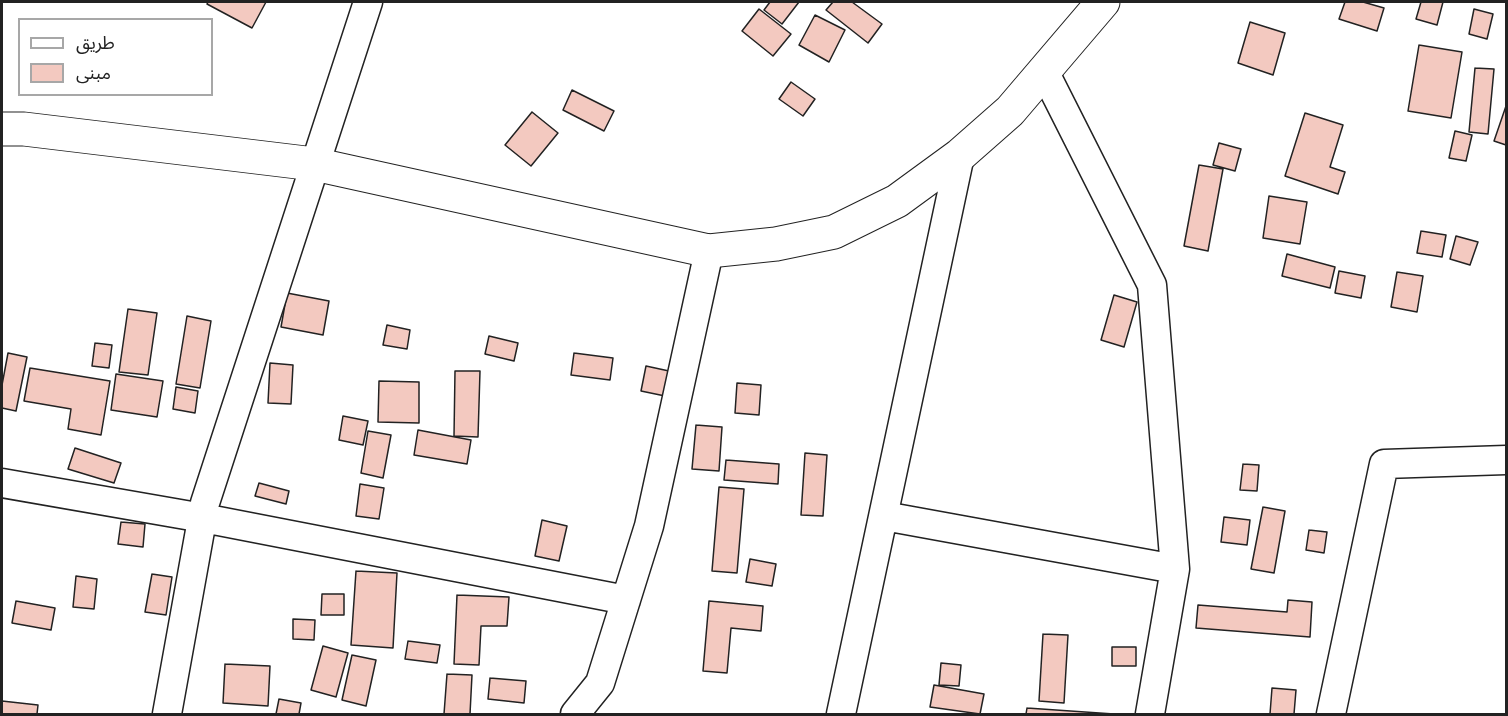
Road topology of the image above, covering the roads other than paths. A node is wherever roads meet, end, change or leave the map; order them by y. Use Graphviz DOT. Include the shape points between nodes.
graph roads {
  1 [pos="366,2"];
  2 [pos="1103,2"];
  3 [pos="1044,71"];
  4 [pos="2,129"];
  5 [pos="960,155"];
  6 [pos="314,164"];
  7 [pos="709,251"];
  8 [pos="1506,460"];
  9 [pos="2,483"];
  10 [pos="884,516"];
  11 [pos="203,518"];
  12 [pos="1176,569"];
  13 [pos="626,600"];
  14 [pos="167,714"];
  15 [pos="575,714"];
  16 [pos="841,714"];
  17 [pos="1150,714"];
  18 [pos="1331,714"];
  1 -- 6 [label="street"];
  2 -- 3 [label="highway"];
  3 -- 5 [label="highway" via="1010,111"];
  3 -- 12 [label="street" via="1152,285"];
  4 -- 6 [label="highway"];
  5 -- 7 [label="highway" via="897,201 834,232 776,244"];
  5 -- 10 [label="street"];
  6 -- 7 [label="highway"];
  6 -- 11 [label="street"];
  7 -- 13 [label="street" via="649,526"];
  8 -- 18 [label="street" via="1384,464"];
  9 -- 11 [label="street"];
  10 -- 12 [label="street"];
  10 -- 16 [label="street"];
  11 -- 13 [label="street"];
  11 -- 14 [label="street"];
  12 -- 17 [label="street"];
  13 -- 15 [label="street" via="600,683"];
}
